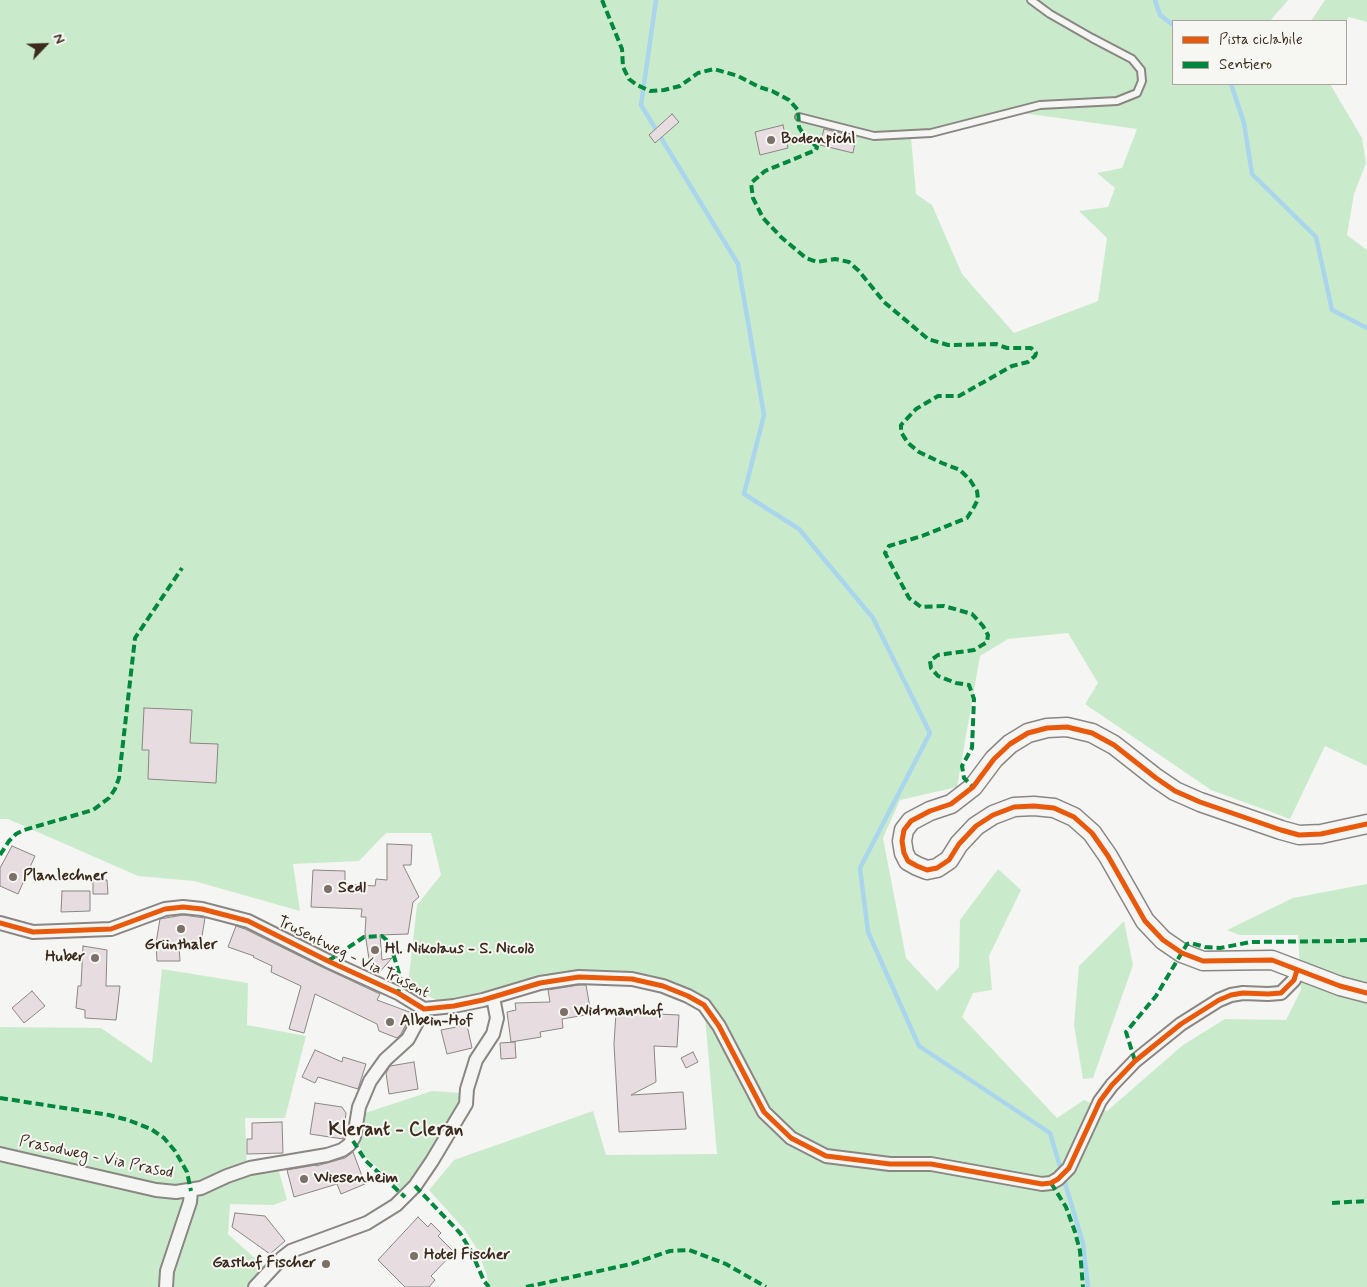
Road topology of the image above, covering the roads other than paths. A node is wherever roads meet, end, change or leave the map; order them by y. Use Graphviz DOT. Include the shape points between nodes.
graph roads {
  1 [pos="1031,0"];
  2 [pos="799,116"];
  3 [pos="1367,824"];
  4 [pos="0,923"];
  5 [pos="1297,970"];
  6 [pos="1367,993"];
  7 [pos="493,997"];
  8 [pos="424,1009"];
  9 [pos="0,1154"];
  10 [pos="191,1191"];
  11 [pos="166,1287"];
  12 [pos="255,1287"];
  1 -- 2 [label="lane" via="1050,14 1132,59 1141,70 1142,81 1137,92 1117,101 1040,105 931,133 874,136"];
  3 -- 5 [label="street" via="1321,834 1300,835 1281,830 1175,791 1114,745 1092,733 1067,727 1028,733 1010,744 973,787 951,804 911,821 904,830 902,841 908,861 927,870 949,860 976,826 993,815 1014,807 1054,808 1074,817 1092,833 1146,921 1163,940 1182,953 1203,961 1272,960"];
  4 -- 8 [label="street, Trusentweg - Via Trusent" via="33,932 110,929 165,909 202,909 248,921 398,993"];
  5 -- 6 [label="street"];
  5 -- 7 [label="street, Trusentweg - Via Trusent" via="1294,980 1281,993 1243,993 1218,1000 1181,1024 1135,1061 1100,1101 1069,1168 1051,1183 1033,1183 931,1164 890,1164 826,1156 791,1138 764,1112 720,1026 704,1005 663,986 632,979 579,977 540,983"];
  7 -- 8 [label="street, Trusentweg - Via Trusent"];
  7 -- 12 [label="street" via="497,1018 493,1034 476,1060 466,1104 415,1186 396,1204 367,1223 291,1251"];
  8 -- 10 [label="street, Prasodweg - Via Prasod" via="408,1039 385,1060 370,1081 359,1106 354,1137 349,1145 327,1155 250,1168"];
  9 -- 10 [label="street, Prasodweg - Via Prasod" via="156,1190"];
  10 -- 11 [label="street" via="167,1271"];
}
